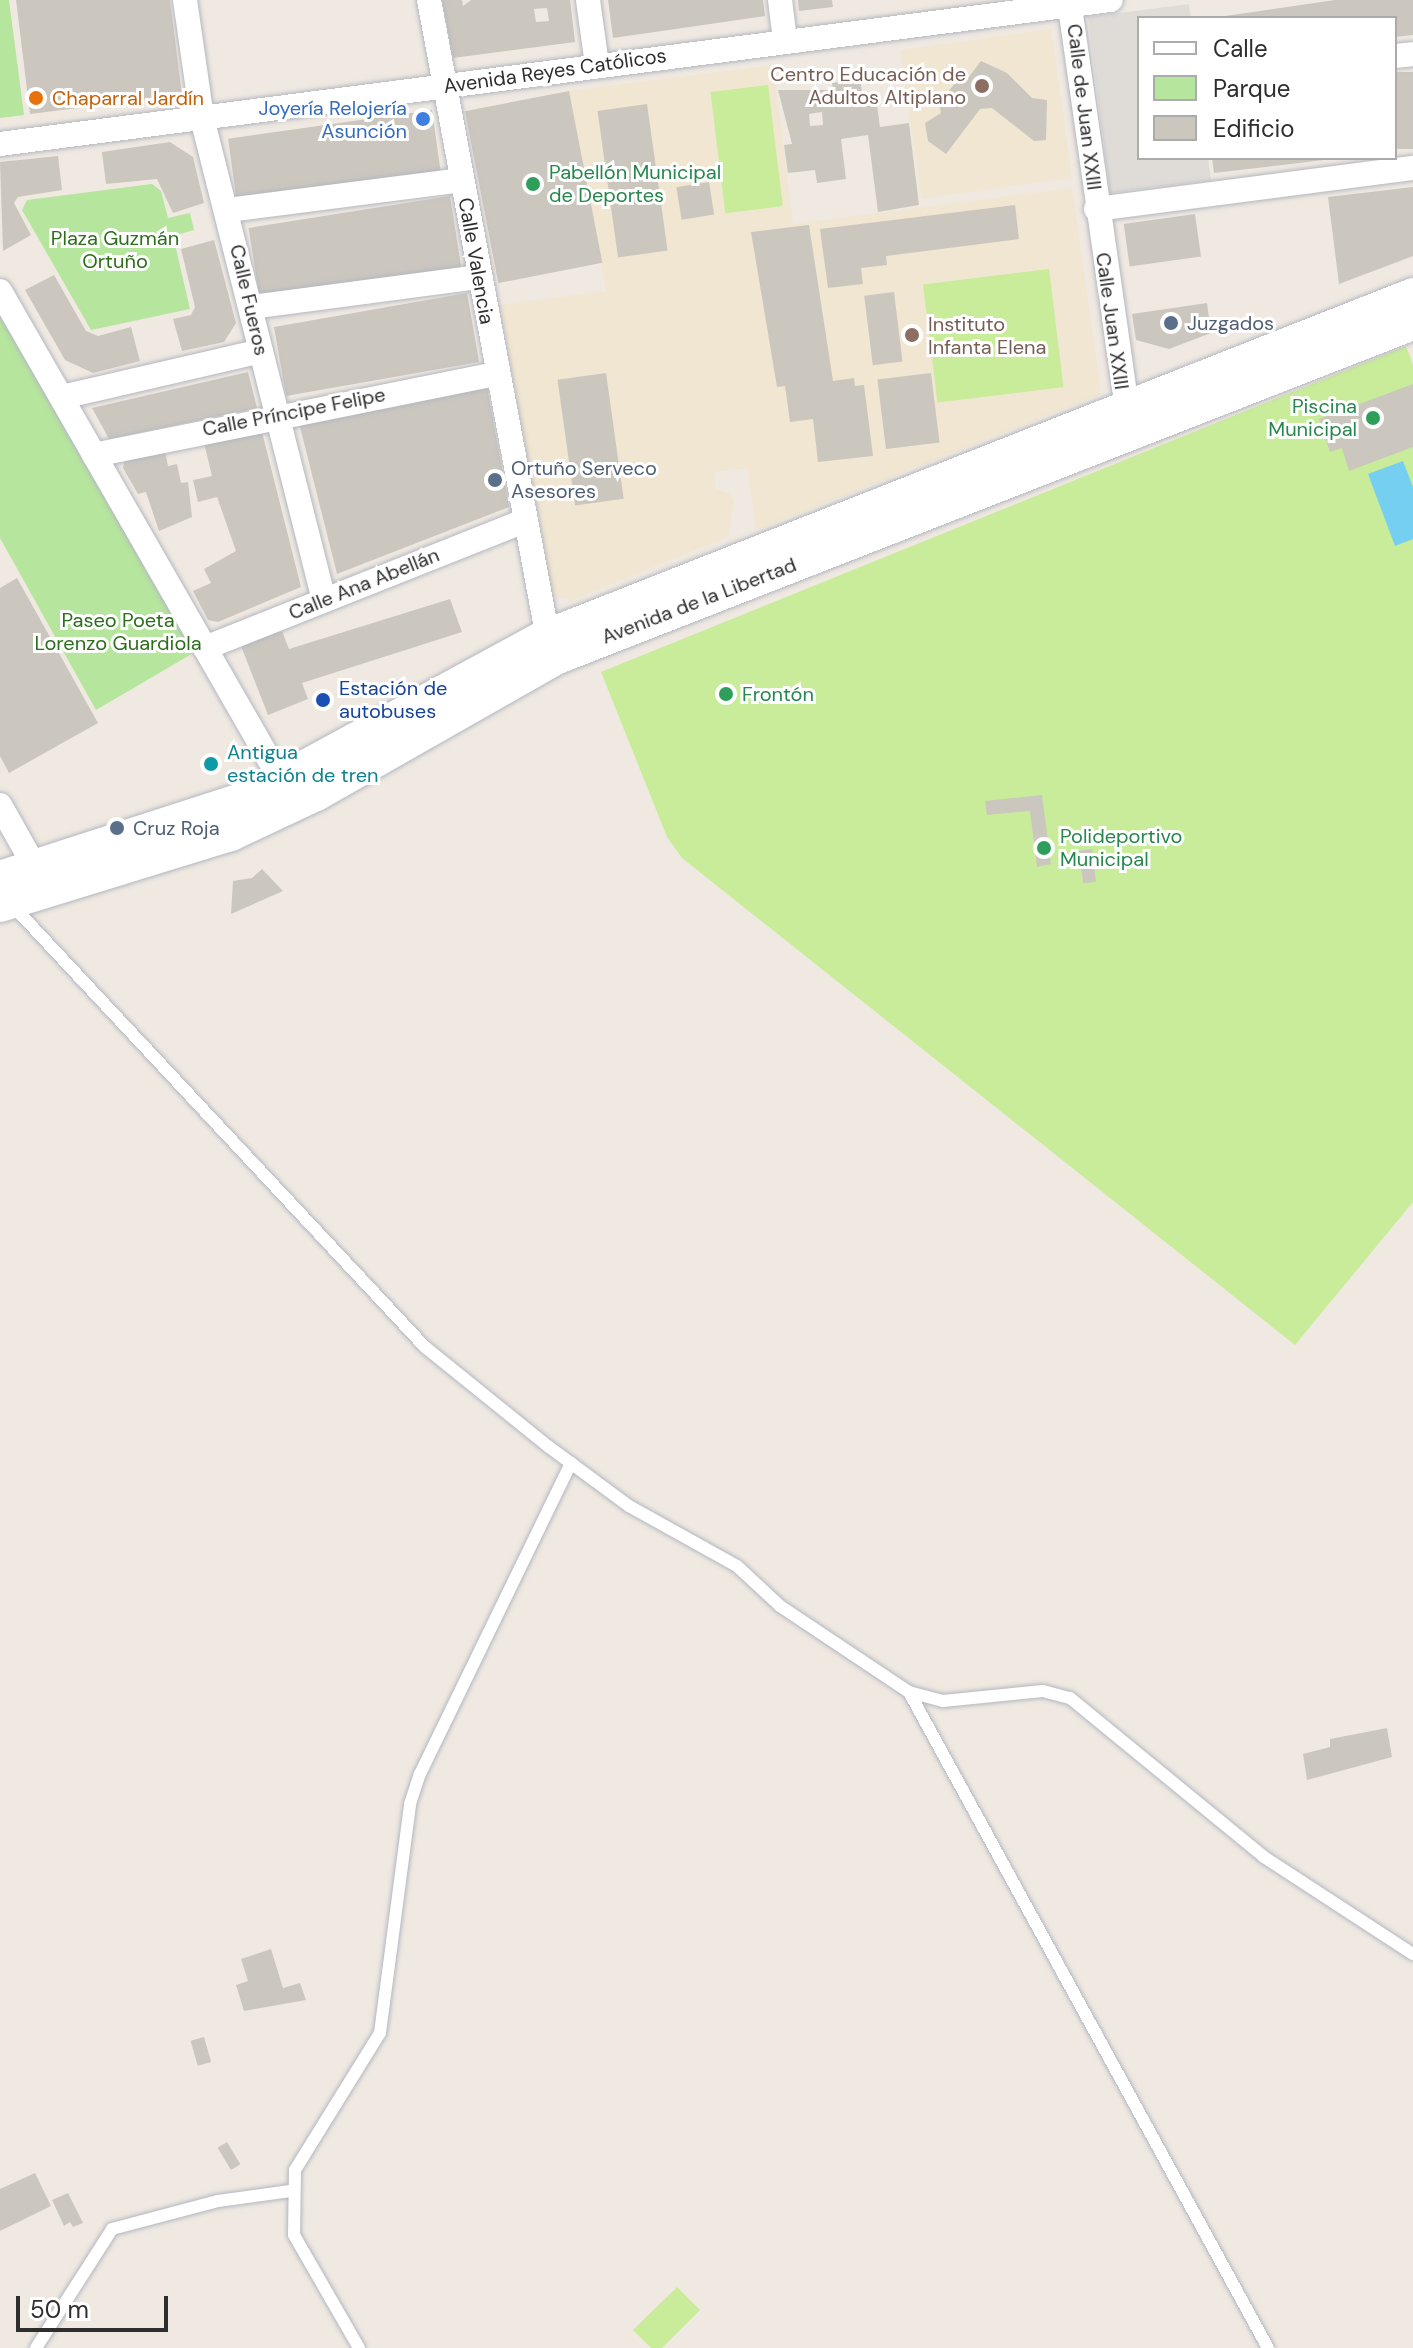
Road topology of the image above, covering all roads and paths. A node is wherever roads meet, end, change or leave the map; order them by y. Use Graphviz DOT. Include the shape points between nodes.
graph roads {
  1 [pos="185,0"];
  2 [pos="429,0"];
  3 [pos="588,0"];
  4 [pos="780,0"];
  5 [pos="1111,0"];
  6 [pos="1070,3"];
  7 [pos="785,40"];
  8 [pos="597,65"];
  9 [pos="446,86"];
  10 [pos="202,118"];
  11 [pos="0,144"];
  12 [pos="1413,168"];
  13 [pos="462,180"];
  14 [pos="1096,209"];
  15 [pos="228,210"];
  16 [pos="479,277"];
  17 [pos="0,291"];
  18 [pos="1413,295"];
  19 [pos="251,307"];
  20 [pos="1413,323"];
  21 [pos="261,351"];
  22 [pos="495,374"];
  23 [pos="62,397"];
  24 [pos="276,414"];
  25 [pos="1129,421"];
  26 [pos="94,455"];
  27 [pos="524,521"];
  28 [pos="324,599"];
  29 [pos="205,648"];
  30 [pos="550,648"];
  31 [pos="282,782"];
  32 [pos="0,805"];
  33 [pos="35,867"];
  34 [pos="3,895"];
  35 [pos="571,1463"];
  36 [pos="909,1692"];
  37 [pos="1413,1954"];
  38 [pos="290,2191"];
  39 [pos="36,2348"];
  40 [pos="359,2348"];
  41 [pos="1268,2348"];
  1 -- 10 [label="street, Calle Fueros"];
  2 -- 9 [label="street, Calle Valencia"];
  3 -- 8 [label="street"];
  4 -- 7 [label="street"];
  5 -- 6 [label="street, Avenida Reyes Católicos"];
  6 -- 7 [label="street, Avenida Reyes Católicos"];
  6 -- 14 [label="street, Calle de Juan XXIII"];
  7 -- 8 [label="street, Avenida Reyes Católicos"];
  8 -- 9 [label="street, Avenida Reyes Católicos"];
  9 -- 10 [label="street, Avenida Reyes Católicos"];
  9 -- 13 [label="street, Calle Valencia"];
  10 -- 11 [label="street, Avenida Reyes Católicos"];
  10 -- 15 [label="street, Calle Fueros"];
  12 -- 14 [label="street"];
  13 -- 15 [label="street"];
  13 -- 16 [label="street, Calle Valencia"];
  14 -- 25 [label="street, Calle Juan XXIII"];
  15 -- 19 [label="street, Calle Fueros"];
  16 -- 19 [label="street"];
  16 -- 22 [label="street, Calle Valencia"];
  17 -- 23 [label="street"];
  18 -- 25 [label="main road"];
  19 -- 21 [label="street, Calle Fueros"];
  20 -- 25 [label="main road"];
  21 -- 23 [label="street"];
  21 -- 24 [label="street, Calle Fueros"];
  22 -- 24 [label="street, Calle Príncipe Felipe"];
  22 -- 27 [label="street, Calle Valencia"];
  23 -- 26 [label="street"];
  24 -- 26 [label="street, Calle Príncipe Felipe"];
  24 -- 28 [label="street, Calle Fueros"];
  25 -- 30 [label="main road"];
  26 -- 29 [label="street"];
  27 -- 28 [label="street, Calle Ana Abellán"];
  27 -- 30 [label="street, Calle Valencia"];
  28 -- 29 [label="street, Calle Ana Abellán"];
  29 -- 31 [label="street"];
  30 -- 31 [label="main road"];
  30 -- 34 [label="main road" via="316,794 231,834"];
  31 -- 33 [label="main road" via="183,823"];
  32 -- 33 [label="street"];
  33 -- 34 [label="main road"];
  34 -- 35 [label="lane" via="425,1347"];
  35 -- 36 [label="lane" via="629,1506 737,1566 780,1606"];
  35 -- 38 [label="lane" via="420,1774 408,1817 380,2033 302,2154"];
  36 -- 37 [label="lane" via="943,1701 1043,1691 1070,1698 1264,1857"];
  36 -- 41 [label="lane"];
  38 -- 39 [label="lane" via="218,2201 112,2229"];
  38 -- 40 [label="lane" via="294,2235"];
}
